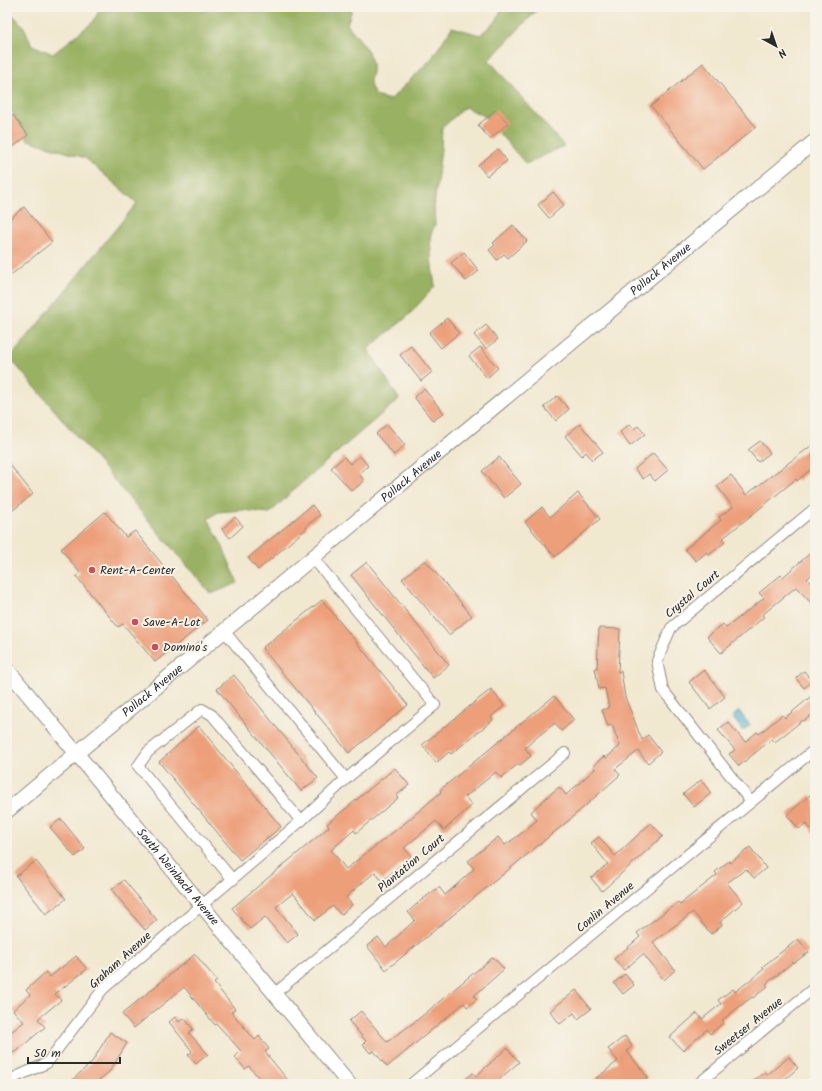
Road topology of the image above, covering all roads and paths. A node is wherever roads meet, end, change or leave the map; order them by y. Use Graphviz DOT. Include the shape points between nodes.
graph roads {
  1 [pos="815,141"];
  2 [pos="815,508"];
  3 [pos="313,558"];
  4 [pos="225,632"];
  5 [pos="7,668"];
  6 [pos="815,749"];
  7 [pos="565,753"];
  8 [pos="77,754"];
  9 [pos="346,779"];
  10 [pos="751,802"];
  11 [pos="7,811"];
  12 [pos="301,821"];
  13 [pos="233,880"];
  14 [pos="202,907"];
  15 [pos="815,987"];
  16 [pos="274,994"];
  17 [pos="7,1081"];
  18 [pos="348,1084"];
  19 [pos="411,1084"];
  20 [pos="698,1084"];
  1 -- 3 [label="street, Pollack Avenue"];
  2 -- 10 [label="street, Crystal Court" via="671,628 657,661 663,690"];
  3 -- 4 [label="street, Pollack Avenue"];
  3 -- 9 [label="street, Graham Avenue" via="435,705"];
  4 -- 8 [label="street, Pollack Avenue"];
  4 -- 9 [label="street"];
  5 -- 8 [label="street, South Weinbach Avenue"];
  6 -- 10 [label="street, Conlin Avenue"];
  7 -- 16 [label="street, Plantation Court"];
  8 -- 11 [label="street, Pollack Avenue"];
  8 -- 14 [label="street, South Weinbach Avenue"];
  9 -- 12 [label="street, Graham Avenue"];
  10 -- 19 [label="street, Conlin Avenue"];
  12 -- 13 [label="street, Graham Avenue"];
  12 -- 13 [label="street" via="212,715 202,709 148,752 138,766"];
  13 -- 14 [label="street, Graham Avenue"];
  14 -- 16 [label="street, South Weinbach Avenue"];
  14 -- 17 [label="street, Graham Avenue" via="103,989 48,1063"];
  15 -- 20 [label="street, Sweetser Avenue"];
  16 -- 18 [label="street, South Weinbach Avenue"];
}
